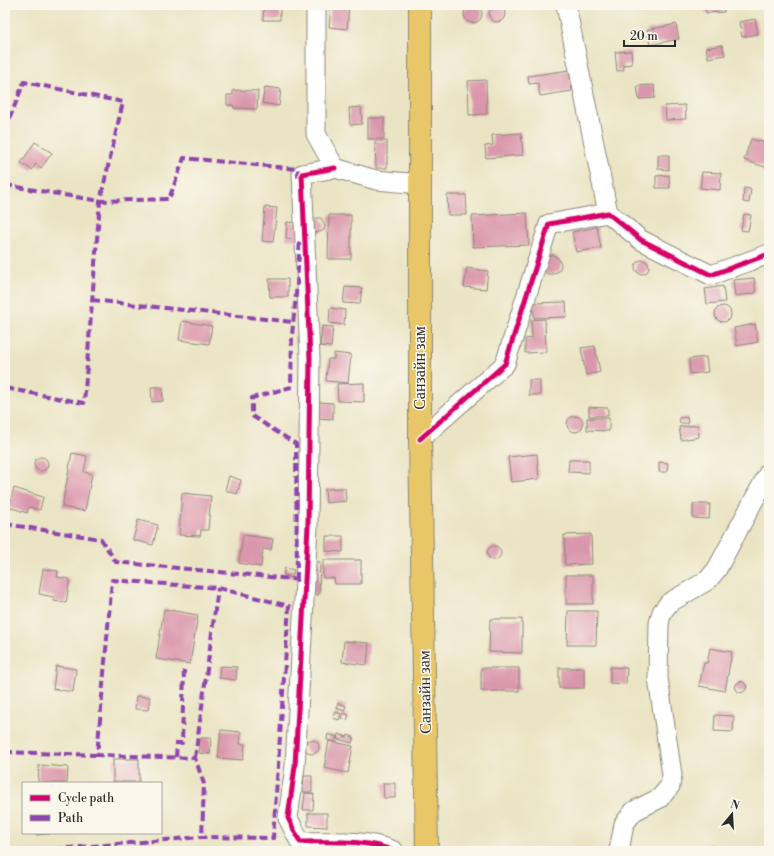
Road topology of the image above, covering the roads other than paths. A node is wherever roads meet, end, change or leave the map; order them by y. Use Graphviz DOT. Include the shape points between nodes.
graph roads {
  1 [pos="316,5"];
  2 [pos="420,5"];
  3 [pos="566,5"];
  4 [pos="334,168"];
  5 [pos="420,184"];
  6 [pos="608,213"];
  7 [pos="769,254"];
  8 [pos="420,439"];
  9 [pos="769,472"];
  10 [pos="293,846"];
  11 [pos="394,851"];
  12 [pos="427,851"];
  13 [pos="619,851"];
  1 -- 4 [label="street" via="316,134"];
  2 -- 5 [label="main road, Санзайн зам"];
  3 -- 6 [label="street"];
  4 -- 5 [label="street" via="376,180"];
  4 -- 10 [label="street" via="302,174 310,358 308,526 295,766 288,818"];
  5 -- 8 [label="main road, Санзайн зам"];
  6 -- 7 [label="street" via="641,240 711,275"];
  6 -- 8 [label="street" via="549,224 505,364"];
  8 -- 12 [label="main road, Санзайн зам"];
  9 -- 13 [label="street" via="717,569 708,580 669,603 662,612 659,623 658,678 672,775 670,786 660,798 634,810 624,824"];
  10 -- 11 [label="street" via="351,841"];
}
